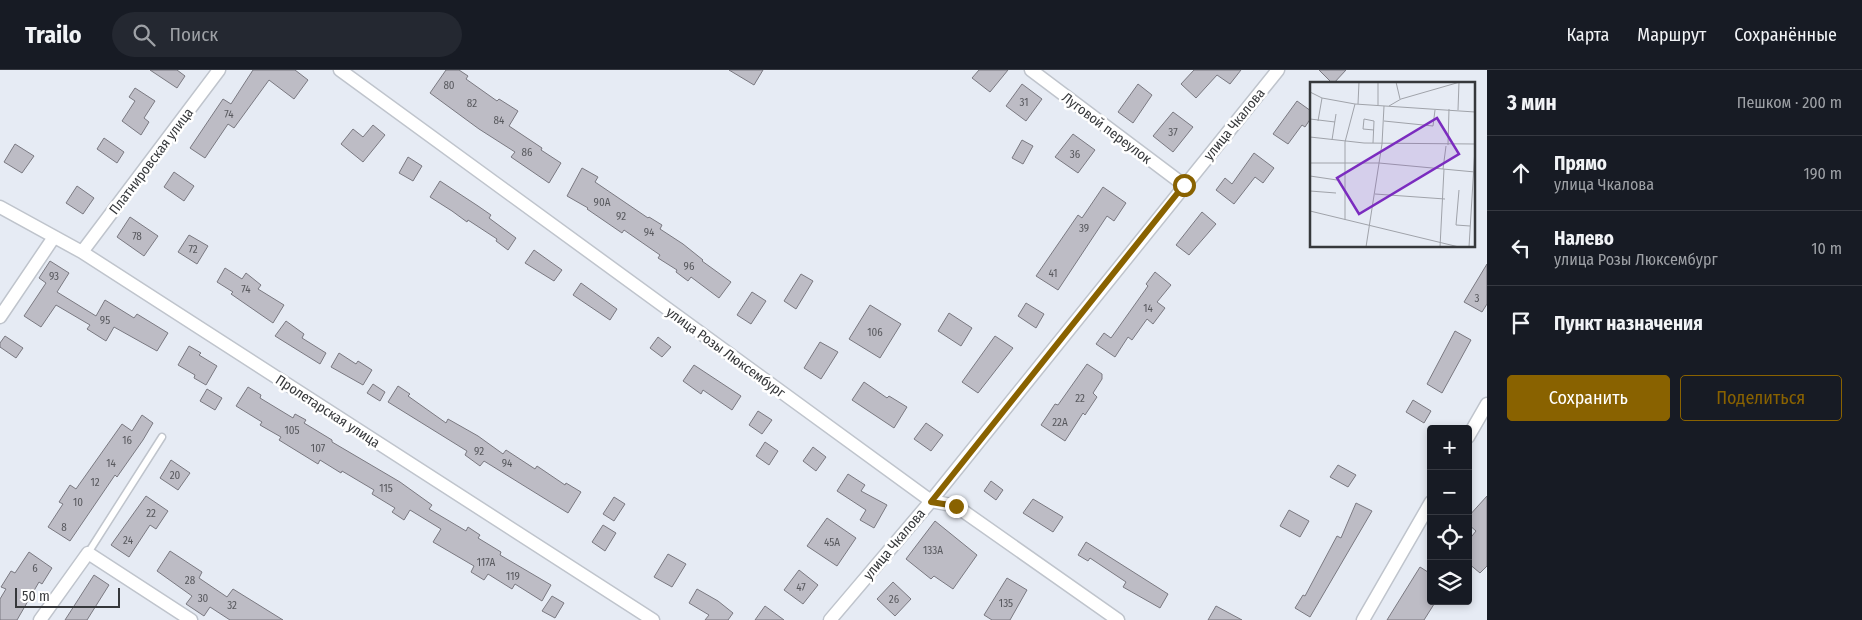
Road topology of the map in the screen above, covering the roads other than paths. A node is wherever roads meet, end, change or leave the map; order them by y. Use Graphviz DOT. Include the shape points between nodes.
graph roads {
  1 [pos="219,70"];
  2 [pos="340,70"];
  3 [pos="1031,70"];
  4 [pos="1278,70"];
  5 [pos="1184,185"];
  6 [pos="0,207"];
  7 [pos="54,237"];
  8 [pos="82,252"];
  9 [pos="0,317"];
  10 [pos="1487,404"];
  11 [pos="1472,430"];
  12 [pos="162,438"];
  13 [pos="931,502"];
  14 [pos="1427,509"];
  15 [pos="88,553"];
  16 [pos="40,620"];
  17 [pos="191,620"];
  18 [pos="653,620"];
  19 [pos="830,620"];
  20 [pos="1118,620"];
  21 [pos="1362,620"];
  1 -- 8 [label="street, Платнировская улица"];
  2 -- 13 [label="street, улица Розы Люксембург"];
  3 -- 5 [label="street, Луговой переулок"];
  4 -- 5 [label="street, улица Чкалова"];
  5 -- 13 [label="street, улица Чкалова"];
  6 -- 7 [label="street, Пролетарская улица"];
  7 -- 8 [label="street, Пролетарская улица"];
  7 -- 9 [label="street"];
  8 -- 18 [label="street, Пролетарская улица"];
  10 -- 11 [label="street"];
  12 -- 15 [label="lane"];
  13 -- 19 [label="street, улица Чкалова"];
  13 -- 20 [label="street, улица Розы Люксембург" via="956,506"];
  14 -- 21 [label="street"];
  15 -- 16 [label="street"];
  15 -- 17 [label="street"];
}
